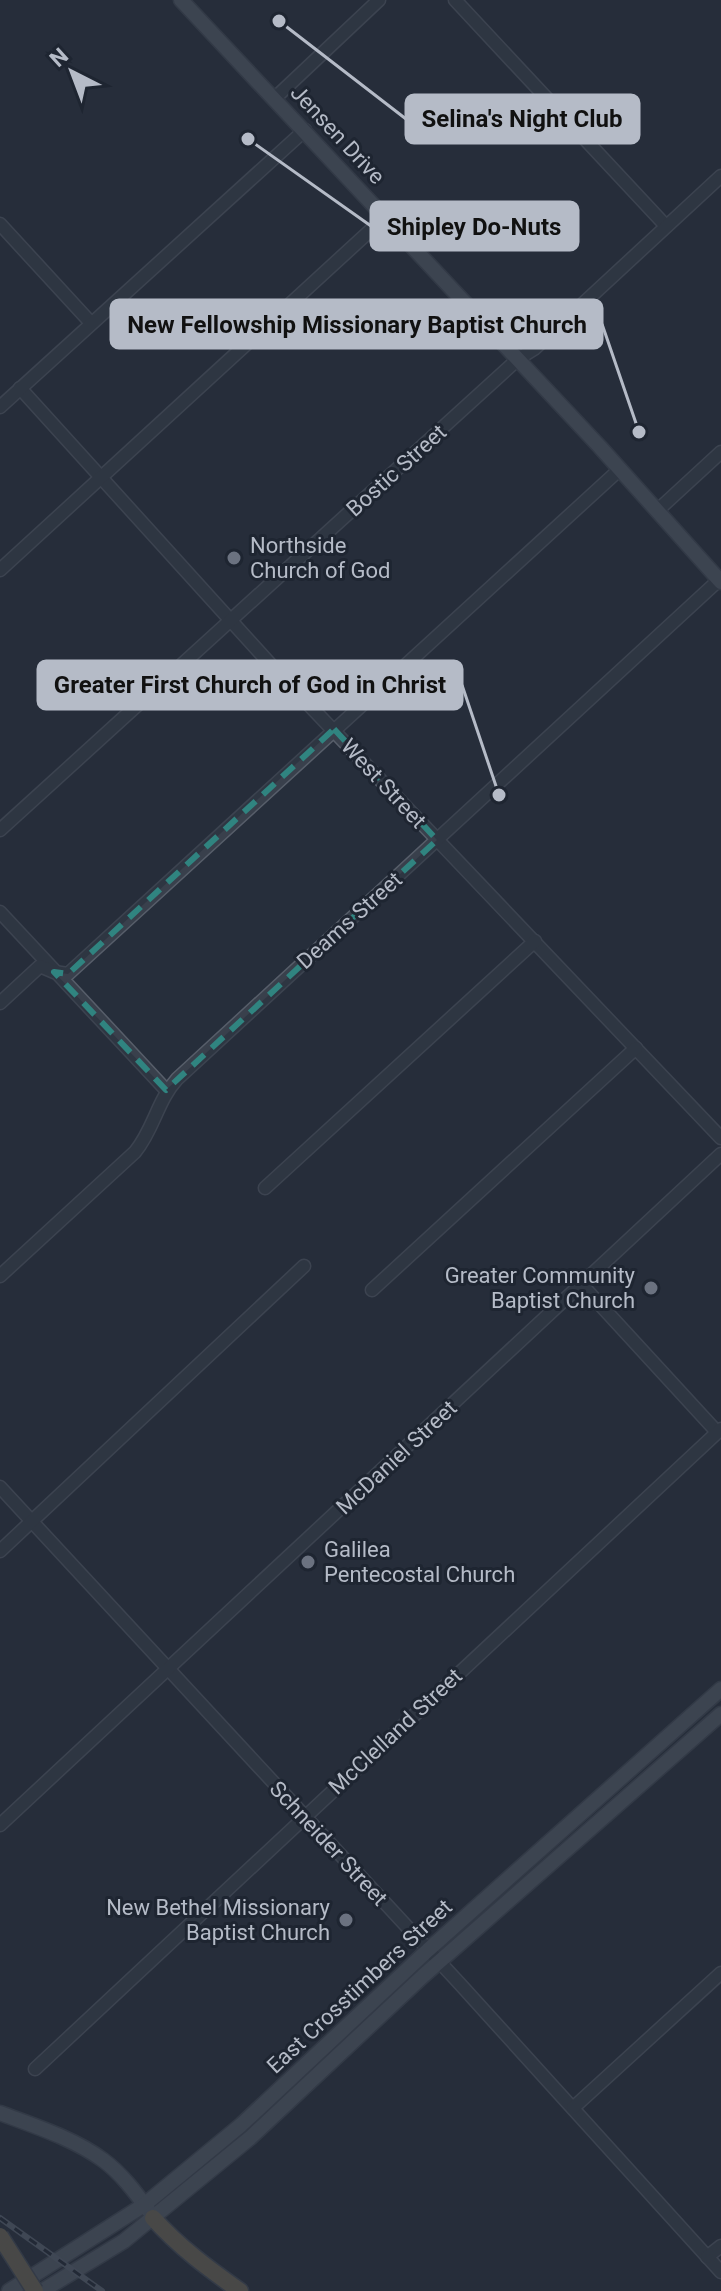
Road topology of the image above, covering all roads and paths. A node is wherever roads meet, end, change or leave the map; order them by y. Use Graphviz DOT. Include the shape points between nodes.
graph roads {
  1 [pos="181,0"];
  2 [pos="379,0"];
  3 [pos="455,0"];
  4 [pos="275,98"];
  5 [pos="305,130"];
  6 [pos="721,176"];
  7 [pos="385,217"];
  8 [pos="0,224"];
  9 [pos="666,226"];
  10 [pos="91,323"];
  11 [pos="518,359"];
  12 [pos="20,388"];
  13 [pos="0,407"];
  14 [pos="721,452"];
  15 [pos="619,470"];
  16 [pos="102,477"];
  17 [pos="658,510"];
  18 [pos="0,570"];
  19 [pos="720,581"];
  20 [pos="232,621"];
  21 [pos="334,729"];
  22 [pos="0,830"];
  23 [pos="437,840"];
  24 [pos="0,912"];
  25 [pos="535,941"];
  26 [pos="54,972"];
  27 [pos="0,1003"];
  28 [pos="636,1048"];
  29 [pos="166,1090"];
  30 [pos="721,1138"];
  31 [pos="721,1154"];
  32 [pos="265,1188"];
  33 [pos="304,1266"];
  34 [pos="0,1276"];
  35 [pos="582,1285"];
  36 [pos="372,1290"];
  37 [pos="719,1430"];
  38 [pos="0,1487"];
  39 [pos="31,1521"];
  40 [pos="0,1551"];
  41 [pos="167,1669"];
  42 [pos="721,1689"];
  43 [pos="721,1714"];
  44 [pos="653,1750"];
  45 [pos="665,1764"];
  46 [pos="304,1816"];
  47 [pos="0,1825"];
  48 [pos="516,1871"];
  49 [pos="527,1885"];
  50 [pos="428,1950"];
  51 [pos="439,1962"];
  52 [pos="721,1973"];
  53 [pos="35,2069"];
  54 [pos="309,2072"];
  55 [pos="573,2108"];
  56 [pos="0,2113"];
  57 [pos="149,2212"];
  58 [pos="0,2236"];
  59 [pos="721,2246"];
  60 [pos="707,2257"];
  61 [pos="721,2272"];
  62 [pos="9,2291"];
  63 [pos="35,2291"];
  64 [pos="42,2291"];
  65 [pos="240,2291"];
  1 -- 4 [label="main road, Jensen Drive"];
  2 -- 4 [label="street"];
  3 -- 9 [label="street"];
  4 -- 5 [label="main road, Jensen Drive"];
  5 -- 7 [label="main road, Jensen Drive"];
  5 -- 10 [label="street"];
  6 -- 9 [label="street, Bostic Street"];
  7 -- 11 [label="main road, Jensen Drive"];
  7 -- 16 [label="street"];
  8 -- 10 [label="street"];
  9 -- 11 [label="street, Bostic Street"];
  10 -- 12 [label="street"];
  11 -- 15 [label="main road, Jensen Drive"];
  11 -- 20 [label="street, Bostic Street"];
  12 -- 13 [label="street"];
  12 -- 16 [label="street, West Street"];
  14 -- 17 [label="street"];
  15 -- 17 [label="main road, Jensen Drive"];
  15 -- 21 [label="street"];
  16 -- 18 [label="street"];
  16 -- 20 [label="street, West Street"];
  17 -- 19 [label="main road, Jensen Drive"];
  19 -- 23 [label="street, Deams Street"];
  20 -- 21 [label="street, West Street"];
  20 -- 22 [label="street, Bostic Street"];
  21 -- 23 [label="street, West Street"];
  21 -- 26 [label="street" via="68,974"];
  23 -- 25 [label="street, West Street"];
  23 -- 29 [label="street, Deams Street"];
  24 -- 26 [label="street"];
  25 -- 28 [label="street, West Street"];
  25 -- 32 [label="street"];
  26 -- 27 [label="street" via="40,966"];
  26 -- 29 [label="street"];
  28 -- 30 [label="street, West Street"];
  28 -- 36 [label="street"];
  29 -- 34 [label="street, Deams Street" via="146,1139 135,1152"];
  31 -- 35 [label="street, McDaniel Street"];
  33 -- 39 [label="street"];
  35 -- 37 [label="street"];
  35 -- 41 [label="street, McDaniel Street"];
  37 -- 46 [label="street, McClelland Street"];
  38 -- 39 [label="street, Schneider Street"];
  39 -- 40 [label="street"];
  39 -- 41 [label="street, Schneider Street"];
  41 -- 46 [label="street, Schneider Street"];
  41 -- 47 [label="street, McDaniel Street"];
  42 -- 44 [label="main road, East Crosstimbers Street"];
  43 -- 45 [label="main road, East Crosstimbers Street"];
  44 -- 45 [label="main road"];
  44 -- 48 [label="main road, East Crosstimbers Street"];
  45 -- 49 [label="main road, East Crosstimbers Street"];
  46 -- 50 [label="street, Schneider Street"];
  46 -- 53 [label="street, McClelland Street"];
  48 -- 49 [label="main road"];
  48 -- 50 [label="main road, East Crosstimbers Street"];
  49 -- 51 [label="main road, East Crosstimbers Street"];
  50 -- 51 [label="street, Schneider Street"];
  50 -- 54 [label="main road, East Crosstimbers Street"];
  51 -- 54 [label="main road, East Crosstimbers Street"];
  51 -- 55 [label="street, Schneider Street"];
  52 -- 55 [label="street"];
  54 -- 57 [label="main road, East Crosstimbers Street"];
  55 -- 60 [label="street, Schneider Street"];
  56 -- 57 [label="main road" via="102,2159"];
  57 -- 62 [label="main road, East Crosstimbers Street"];
  57 -- 64 [label="main road, East Crosstimbers Street" via="124,2241"];
  57 -- 65 [label="highway" via="169,2236"];
  58 -- 63 [label="highway, bridge"];
  59 -- 60 [label="street"];
  60 -- 61 [label="street, Schneider Street"];
}
